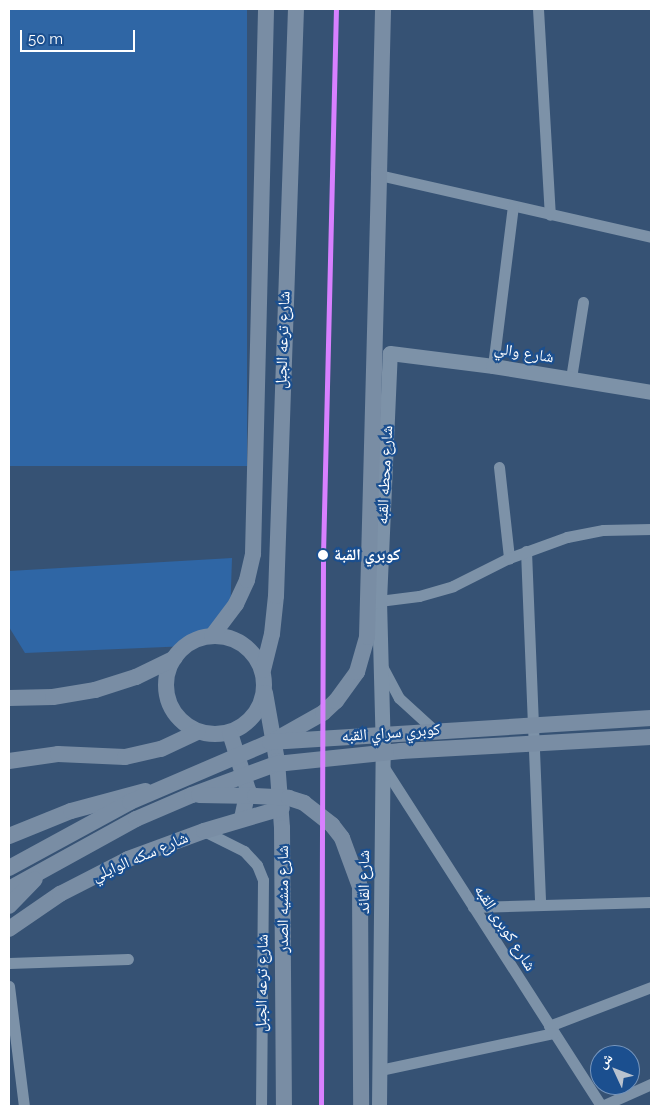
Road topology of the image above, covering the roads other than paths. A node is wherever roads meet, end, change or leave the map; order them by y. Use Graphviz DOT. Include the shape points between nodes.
graph roads {
  1 [pos="266,9"];
  2 [pos="296,9"];
  3 [pos="383,9"];
  4 [pos="538,9"];
  5 [pos="379,174"];
  6 [pos="513,206"];
  7 [pos="550,216"];
  8 [pos="651,237"];
  9 [pos="583,302"];
  10 [pos="390,353"];
  11 [pos="493,366"];
  12 [pos="571,378"];
  13 [pos="651,392"];
  14 [pos="257,402"];
  15 [pos="281,403"];
  16 [pos="499,467"];
  17 [pos="651,529"];
  18 [pos="526,551"];
  19 [pos="509,558"];
  20 [pos="379,601"];
  21 [pos="212,636"];
  22 [pos="378,657"];
  23 [pos="175,658"];
  24 [pos="263,670"];
  25 [pos="265,693"];
  26 [pos="9,698"];
  27 [pos="651,719"];
  28 [pos="534,727"];
  29 [pos="433,730"];
  30 [pos="197,732"];
  31 [pos="230,733"];
  32 [pos="651,737"];
  33 [pos="270,742"];
  34 [pos="383,760"];
  35 [pos="9,761"];
  36 [pos="162,788"];
  37 [pos="192,795"];
  38 [pos="282,808"];
  39 [pos="242,818"];
  40 [pos="204,831"];
  41 [pos="9,836"];
  42 [pos="9,868"];
  43 [pos="42,868"];
  44 [pos="9,889"];
  45 [pos="651,902"];
  46 [pos="540,905"];
  47 [pos="9,906"];
  48 [pos="473,907"];
  49 [pos="9,929"];
  50 [pos="128,959"];
  51 [pos="9,963"];
  52 [pos="9,986"];
  53 [pos="651,987"];
  54 [pos="551,1030"];
  55 [pos="380,1070"];
  56 [pos="651,1084"];
  57 [pos="24,1106"];
  58 [pos="261,1106"];
  59 [pos="284,1106"];
  60 [pos="361,1106"];
  61 [pos="379,1106"];
  62 [pos="601,1106"];
  1 -- 14 [label="main road, شارع ترعه الجبل"];
  2 -- 15 [label="main road, شارع ترعه الجبل"];
  3 -- 5 [label="main road"];
  4 -- 7 [label="street"];
  5 -- 6 [label="street"];
  5 -- 33 [label="main road, bridge" via="364,654 348,687 336,701 323,713"];
  6 -- 7 [label="street"];
  6 -- 11 [label="street"];
  7 -- 8 [label="street"];
  9 -- 12 [label="street"];
  10 -- 11 [label="street, شارع والي"];
  10 -- 20 [label="street, شارع محطه القبه"];
  11 -- 12 [label="street, شارع والي"];
  12 -- 13 [label="street, شارع والي"];
  14 -- 15 [label="main road"];
  14 -- 21 [label="main road, شارع ترعه الجبل" via="250,567 236,604"];
  15 -- 24 [label="main road, شارع ترعه الجبل" via="275,615"];
  16 -- 19 [label="street"];
  17 -- 18 [label="street" via="602,530 567,537"];
  18 -- 19 [label="street"];
  18 -- 28 [label="street"];
  19 -- 20 [label="street" via="452,586 419,596"];
  20 -- 22 [label="street, شارع محطه القبه"];
  21 -- 23 [label="main road" via="191,642"];
  21 -- 24 [label="main road" via="223,636 243,644"];
  22 -- 29 [label="street" via="399,698"];
  22 -- 34 [label="street, شارع القائد"];
  23 -- 26 [label="main road" via="136,677 95,690 53,697"];
  23 -- 30 [label="main road" via="166,678 168,700 179,719"];
  24 -- 25 [label="main road"];
  25 -- 31 [label="main road" via="249,722"];
  25 -- 38 [label="main road, شارع منشيه الصدر"];
  27 -- 28 [label="street"];
  27 -- 33 [label="main road, كوبري سراي القبه, bridge"];
  28 -- 29 [label="street"];
  28 -- 46 [label="street"];
  29 -- 34 [label="street" via="401,740"];
  30 -- 31 [label="main road"];
  30 -- 35 [label="main road" via="161,749 125,757 58,754"];
  31 -- 39 [label="main road" via="248,790"];
  32 -- 37 [label="main road, كوبري سراي القبه, bridge" via="401,751 276,764"];
  33 -- 36 [label="main road, كوبري سراي القبه, bridge"];
  34 -- 48 [label="street, شارع كوبرى القبه"];
  34 -- 55 [label="street, شارع القائد"];
  36 -- 41 [label="main road, bridge" via="78,808"];
  36 -- 42 [label="main road, كوبري سراي القبه, bridge"];
  37 -- 43 [label="main road, كوبري سراي القبه" via="136,819"];
  37 -- 60 [label="main road, bridge" via="289,798 304,803 332,825 342,838 360,887"];
  38 -- 39 [label="main road, شارع سكه الوايلي"];
  38 -- 59 [label="main road, شارع منشيه الصدر"];
  39 -- 40 [label="main road, شارع سكه الوايلي"];
  40 -- 49 [label="main road, شارع سكه الوايلي" via="105,870 60,894"];
  40 -- 58 [label="street, شارع ترعه الجبل" via="244,851 257,865 263,880"];
  43 -- 44 [label="main road, كوبري سراي القبه"];
  43 -- 47 [label="main road"];
  45 -- 46 [label="street"];
  46 -- 48 [label="street"];
  48 -- 54 [label="street, شارع كوبرى القبه"];
  50 -- 51 [label="street"];
  52 -- 57 [label="street"];
  53 -- 54 [label="street"];
  54 -- 55 [label="street"];
  54 -- 62 [label="street, شارع كوبرى القبه"];
  55 -- 61 [label="street, شارع القائد"];
  56 -- 62 [label="street"];
}
